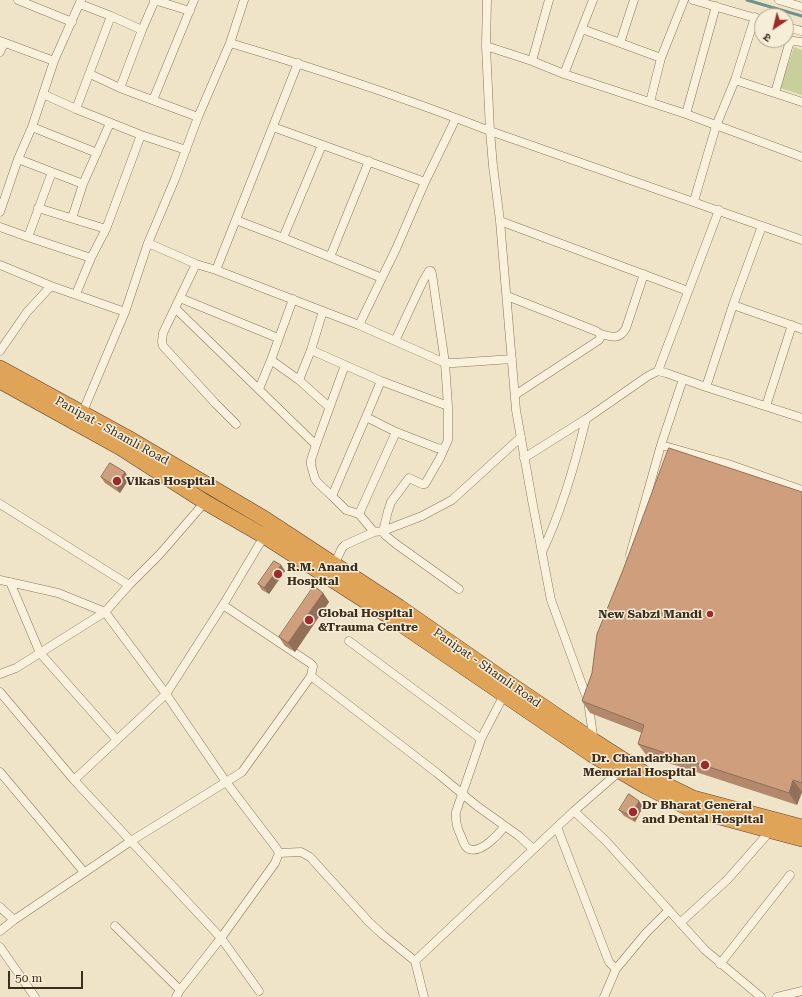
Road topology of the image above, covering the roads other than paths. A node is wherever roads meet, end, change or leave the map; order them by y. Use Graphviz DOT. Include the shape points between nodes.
graph roads {
  1 [pos="18,0"];
  2 [pos="155,0"];
  3 [pos="194,0"];
  4 [pos="244,0"];
  5 [pos="487,0"];
  6 [pos="549,0"];
  7 [pos="593,0"];
  8 [pos="634,0"];
  9 [pos="684,0"];
  10 [pos="693,0"];
  11 [pos="779,0"];
  12 [pos="80,2"];
  13 [pos="716,6"];
  14 [pos="802,7"];
  15 [pos="190,11"];
  16 [pos="111,16"];
  17 [pos="754,17"];
  18 [pos="72,22"];
  19 [pos="582,29"];
  20 [pos="754,29"];
  21 [pos="142,30"];
  22 [pos="2,42"];
  23 [pos="802,42"];
  24 [pos="230,43"];
  25 [pos="620,43"];
  26 [pos="486,46"];
  27 [pos="0,52"];
  28 [pos="661,58"];
  29 [pos="54,61"];
  30 [pos="532,61"];
  31 [pos="298,63"];
  32 [pos="90,74"];
  33 [pos="564,74"];
  34 [pos="735,80"];
  35 [pos="120,88"];
  36 [pos="775,93"];
  37 [pos="43,94"];
  38 [pos="153,100"];
  39 [pos="650,102"];
  40 [pos="802,102"];
  41 [pos="76,109"];
  42 [pos="686,114"];
  43 [pos="198,117"];
  44 [pos="456,118"];
  45 [pos="110,123"];
  46 [pos="716,126"];
  47 [pos="32,127"];
  48 [pos="273,127"];
  49 [pos="490,131"];
  50 [pos="141,135"];
  51 [pos="322,145"];
  52 [pos="186,150"];
  53 [pos="97,153"];
  54 [pos="802,157"];
  55 [pos="18,159"];
  56 [pos="369,161"];
  57 [pos="52,172"];
  58 [pos="425,182"];
  59 [pos="83,184"];
  60 [pos="3,195"];
  61 [pos="694,201"];
  62 [pos="38,208"];
  63 [pos="719,210"];
  64 [pos="0,212"];
  65 [pos="72,218"];
  66 [pos="236,220"];
  67 [pos="500,221"];
  68 [pos="762,226"];
  69 [pos="0,227"];
  70 [pos="106,229"];
  71 [pos="28,237"];
  72 [pos="283,238"];
  73 [pos="802,240"];
  74 [pos="148,243"];
  75 [pos="330,257"];
  76 [pos="91,258"];
  77 [pos="196,264"];
  78 [pos="0,265"];
  79 [pos="216,270"];
  80 [pos="644,274"];
  81 [pos="382,278"];
  82 [pos="51,286"];
  83 [pos="688,291"];
  84 [pos="76,294"];
  85 [pos="507,296"];
  86 [pos="180,298"];
  87 [pos="292,299"];
  88 [pos="733,305"];
  89 [pos="175,308"];
  90 [pos="323,311"];
  91 [pos="125,312"];
  92 [pos="359,324"];
  93 [pos="792,325"];
  94 [pos="802,329"];
  95 [pos="601,334"];
  96 [pos="278,338"];
  97 [pos="395,341"];
  98 [pos="311,350"];
  99 [pos="0,351"];
  100 [pos="512,359"];
  101 [pos="271,360"];
  102 [pos="445,363"];
  103 [pos="345,365"];
  104 [pos="0,368"];
  105 [pos="658,371"];
  106 [pos="683,379"];
  107 [pos="300,380"];
  108 [pos="381,381"];
  109 [pos="0,382"];
  110 [pos="706,387"];
  111 [pos="259,389"];
  112 [pos="515,396"];
  113 [pos="448,406"];
  114 [pos="766,406"];
  115 [pos="329,407"];
  116 [pos="366,417"];
  117 [pos="802,418"];
  118 [pos="80,419"];
  119 [pos="586,419"];
  120 [pos="236,424"];
  121 [pos="396,432"];
  122 [pos="521,437"];
  123 [pos="316,445"];
  124 [pos="661,445"];
  125 [pos="444,449"];
  126 [pos="524,458"];
  127 [pos="802,490"];
  128 [pos="332,496"];
  129 [pos="204,502"];
  130 [pos="0,504"];
  131 [pos="359,514"];
  132 [pos="268,530"];
  133 [pos="383,531"];
  134 [pos="374,532"];
  135 [pos="542,552"];
  136 [pos="627,564"];
  137 [pos="334,565"];
  138 [pos="0,580"];
  139 [pos="10,582"];
  140 [pos="129,585"];
  141 [pos="460,589"];
  142 [pos="223,605"];
  143 [pos="105,612"];
  144 [pos="349,641"];
  145 [pos="40,653"];
  146 [pos="0,674"];
  147 [pos="311,676"];
  148 [pos="593,687"];
  149 [pos="507,690"];
  150 [pos="0,692"];
  151 [pos="166,694"];
  152 [pos="588,701"];
  153 [pos="481,739"];
  154 [pos="117,740"];
  155 [pos="593,748"];
  156 [pos="620,771"];
  157 [pos="0,772"];
  158 [pos="74,780"];
  159 [pos="226,782"];
  160 [pos="463,794"];
  161 [pos="574,811"];
  162 [pos="773,825"];
  163 [pos="505,826"];
  164 [pos="557,827"];
  165 [pos="802,828"];
  166 [pos="802,838"];
  167 [pos="131,840"];
  168 [pos="533,849"];
  169 [pos="279,853"];
  170 [pos="84,872"];
  171 [pos="790,875"];
  172 [pos="0,907"];
  173 [pos="669,910"];
  174 [pos="14,920"];
  175 [pos="680,923"];
  176 [pos="115,926"];
  177 [pos="0,930"];
  178 [pos="221,938"];
  179 [pos="0,947"];
  180 [pos="415,961"];
  181 [pos="720,964"];
  182 [pos="616,969"];
  183 [pos="259,990"];
  184 [pos="802,991"];
  185 [pos="178,993"];
  186 [pos="35,997"];
  187 [pos="424,997"];
  188 [pos="604,997"];
  189 [pos="761,997"];
  190 [pos="777,997"];
  1 -- 18 [label="street"];
  2 -- 15 [label="street"];
  2 -- 21 [label="street"];
  3 -- 15 [label="street"];
  4 -- 24 [label="street"];
  5 -- 26 [label="street"];
  6 -- 30 [label="street"];
  7 -- 19 [label="street"];
  8 -- 25 [label="street"];
  9 -- 28 [label="street"];
  10 -- 13 [label="street"];
  11 -- 14 [label="street"];
  12 -- 16 [label="street"];
  12 -- 18 [label="street"];
  13 -- 17 [label="street"];
  13 -- 42 [label="street"];
  15 -- 38 [label="street"];
  16 -- 21 [label="street"];
  16 -- 32 [label="street"];
  18 -- 29 [label="street"];
  19 -- 25 [label="street"];
  19 -- 33 [label="street"];
  20 -- 34 [label="street"];
  21 -- 35 [label="street"];
  22 -- 27 [label="street"];
  22 -- 29 [label="street"];
  23 -- 36 [label="street" via="790,43"];
  24 -- 31 [label="street"];
  24 -- 43 [label="street"];
  25 -- 28 [label="street"];
  26 -- 30 [label="street"];
  26 -- 49 [label="street"];
  28 -- 39 [label="street"];
  29 -- 37 [label="street"];
  30 -- 33 [label="street"];
  31 -- 44 [label="street"];
  31 -- 48 [label="street"];
  32 -- 35 [label="street"];
  32 -- 41 [label="street"];
  33 -- 39 [label="street"];
  34 -- 36 [label="street"];
  34 -- 46 [label="street"];
  35 -- 38 [label="street"];
  36 -- 40 [label="street"];
  37 -- 41 [label="street"];
  37 -- 47 [label="street"];
  38 -- 43 [label="street"];
  39 -- 42 [label="street"];
  41 -- 45 [label="street"];
  42 -- 46 [label="street"];
  43 -- 52 [label="street"];
  44 -- 49 [label="street"];
  44 -- 58 [label="street"];
  45 -- 50 [label="street"];
  45 -- 53 [label="street"];
  46 -- 54 [label="street"];
  46 -- 61 [label="street"];
  47 -- 53 [label="street"];
  47 -- 55 [label="street"];
  48 -- 51 [label="street"];
  48 -- 66 [label="street"];
  49 -- 61 [label="street"];
  49 -- 67 [label="street"];
  50 -- 52 [label="street"];
  50 -- 70 [label="street"];
  51 -- 56 [label="street"];
  51 -- 72 [label="street"];
  52 -- 74 [label="street"];
  53 -- 59 [label="street"];
  55 -- 57 [label="street"];
  55 -- 60 [label="street"];
  56 -- 58 [label="street"];
  56 -- 75 [label="street"];
  57 -- 59 [label="street"];
  57 -- 62 [label="street"];
  58 -- 81 [label="street"];
  59 -- 65 [label="street"];
  60 -- 64 [label="street"];
  61 -- 63 [label="street"];
  62 -- 65 [label="street"];
  62 -- 71 [label="street"];
  63 -- 68 [label="street"];
  63 -- 83 [label="street"];
  65 -- 70 [label="street"];
  66 -- 72 [label="street"];
  66 -- 79 [label="street"];
  67 -- 80 [label="street"];
  67 -- 85 [label="street"];
  68 -- 73 [label="street"];
  68 -- 88 [label="street"];
  69 -- 71 [label="street"];
  70 -- 76 [label="street"];
  71 -- 76 [label="street"];
  72 -- 75 [label="street"];
  74 -- 77 [label="street"];
  74 -- 91 [label="street"];
  75 -- 81 [label="street"];
  76 -- 84 [label="street"];
  77 -- 79 [label="street"];
  77 -- 86 [label="street"];
  78 -- 82 [label="street"];
  79 -- 87 [label="street"];
  80 -- 83 [label="street"];
  80 -- 95 [label="street" via="623,334 612,337"];
  81 -- 92 [label="street"];
  82 -- 84 [label="street"];
  82 -- 99 [label="street" via="27,312"];
  83 -- 105 [label="street"];
  84 -- 91 [label="street"];
  85 -- 95 [label="street"];
  85 -- 100 [label="street"];
  86 -- 89 [label="street"];
  86 -- 96 [label="street"];
  87 -- 90 [label="street"];
  87 -- 96 [label="street"];
  88 -- 93 [label="street"];
  88 -- 110 [label="street"];
  89 -- 111 [label="street"];
  89 -- 120 [label="street" via="163,333 163,346"];
  90 -- 92 [label="street"];
  90 -- 98 [label="street"];
  91 -- 118 [label="street"];
  92 -- 97 [label="street"];
  93 -- 94 [label="street"];
  93 -- 114 [label="street"];
  95 -- 112 [label="street" via="599,340"];
  96 -- 101 [label="street"];
  97 -- 102 [label="street"];
  97 -- 102 [label="street" via="430,270"];
  98 -- 103 [label="street"];
  98 -- 107 [label="street"];
  100 -- 102 [label="street"];
  100 -- 112 [label="street"];
  101 -- 107 [label="street"];
  101 -- 111 [label="street"];
  102 -- 113 [label="street"];
  103 -- 108 [label="street"];
  103 -- 115 [label="street"];
  104 -- 118 [label="highway, Panipat - Shamli Road"];
  105 -- 106 [label="street"];
  105 -- 119 [label="street"];
  106 -- 110 [label="street"];
  106 -- 124 [label="street"];
  107 -- 115 [label="street"];
  108 -- 113 [label="street"];
  108 -- 116 [label="street"];
  109 -- 118 [label="highway, Panipat - Shamli Road"];
  110 -- 114 [label="street"];
  111 -- 123 [label="street"];
  112 -- 122 [label="street"];
  113 -- 125 [label="street" via="448,440"];
  114 -- 117 [label="street"];
  115 -- 123 [label="street"];
  116 -- 121 [label="street"];
  116 -- 128 [label="street"];
  118 -- 129 [label="highway, Panipat - Shamli Road"];
  118 -- 132 [label="highway, Panipat - Shamli Road" via="128,438"];
  119 -- 126 [label="street"];
  119 -- 135 [label="street" via="578,454"];
  121 -- 125 [label="street"];
  121 -- 131 [label="street"];
  122 -- 126 [label="street"];
  122 -- 133 [label="street" via="452,500 422,516"];
  123 -- 128 [label="street" via="311,460 315,479"];
  124 -- 127 [label="street" via="728,464"];
  124 -- 136 [label="street"];
  125 -- 133 [label="street" via="425,484 408,478 389,506"];
  126 -- 135 [label="street"];
  128 -- 131 [label="street" via="346,510"];
  129 -- 132 [label="highway, Panipat - Shamli Road"];
  129 -- 140 [label="street" via="160,554"];
  130 -- 140 [label="street"];
  131 -- 134 [label="street"];
  132 -- 137 [label="highway, Panipat - Shamli Road"];
  132 -- 142 [label="street"];
  132 -- 149 [label="highway, Panipat - Shamli Road" via="392,618"];
  133 -- 134 [label="street"];
  133 -- 141 [label="street" via="396,544"];
  134 -- 137 [label="street" via="345,545"];
  135 -- 152 [label="street" via="552,600"];
  137 -- 149 [label="highway, Panipat - Shamli Road" via="399,607"];
  138 -- 139 [label="street"];
  139 -- 143 [label="street" via="58,593"];
  139 -- 145 [label="street"];
  140 -- 143 [label="street"];
  142 -- 147 [label="street" via="310,663 313,667"];
  142 -- 151 [label="street"];
  143 -- 145 [label="street"];
  143 -- 151 [label="street"];
  144 -- 153 [label="street"];
  145 -- 146 [label="street" via="16,668"];
  145 -- 154 [label="street"];
  147 -- 159 [label="street" via="242,772"];
  147 -- 160 [label="street"];
  148 -- 152 [label="street"];
  149 -- 153 [label="street"];
  149 -- 155 [label="highway, Panipat - Shamli Road"];
  150 -- 158 [label="street"];
  151 -- 154 [label="street"];
  151 -- 159 [label="street"];
  152 -- 155 [label="street"];
  153 -- 160 [label="street"];
  154 -- 158 [label="street"];
  155 -- 156 [label="highway, Panipat - Shamli Road"];
  155 -- 162 [label="highway, Panipat - Shamli Road" via="693,798"];
  156 -- 161 [label="street"];
  156 -- 162 [label="highway, Panipat - Shamli Road" via="690,809"];
  157 -- 170 [label="street"];
  158 -- 167 [label="street"];
  159 -- 167 [label="street"];
  159 -- 169 [label="street"];
  160 -- 163 [label="street"];
  160 -- 163 [label="street" via="455,819 468,849 481,848"];
  161 -- 164 [label="street"];
  161 -- 173 [label="street" via="606,841"];
  162 -- 165 [label="highway, Panipat - Shamli Road"];
  162 -- 166 [label="highway, Panipat - Shamli Road"];
  162 -- 175 [label="street" via="728,879"];
  163 -- 168 [label="street"];
  164 -- 168 [label="street"];
  164 -- 182 [label="street" via="609,962"];
  167 -- 170 [label="street"];
  167 -- 178 [label="street"];
  168 -- 180 [label="street"];
  169 -- 178 [label="street" via="275,863"];
  169 -- 180 [label="street" via="301,852 310,857 369,922"];
  170 -- 174 [label="street"];
  171 -- 181 [label="street"];
  172 -- 174 [label="street"];
  173 -- 175 [label="street"];
  173 -- 182 [label="street"];
  174 -- 177 [label="street"];
  175 -- 181 [label="street"];
  176 -- 185 [label="street"];
  178 -- 183 [label="street"];
  178 -- 185 [label="street"];
  179 -- 186 [label="street"];
  180 -- 187 [label="street"];
  181 -- 189 [label="street"];
  182 -- 188 [label="street"];
  184 -- 190 [label="street"];
}
